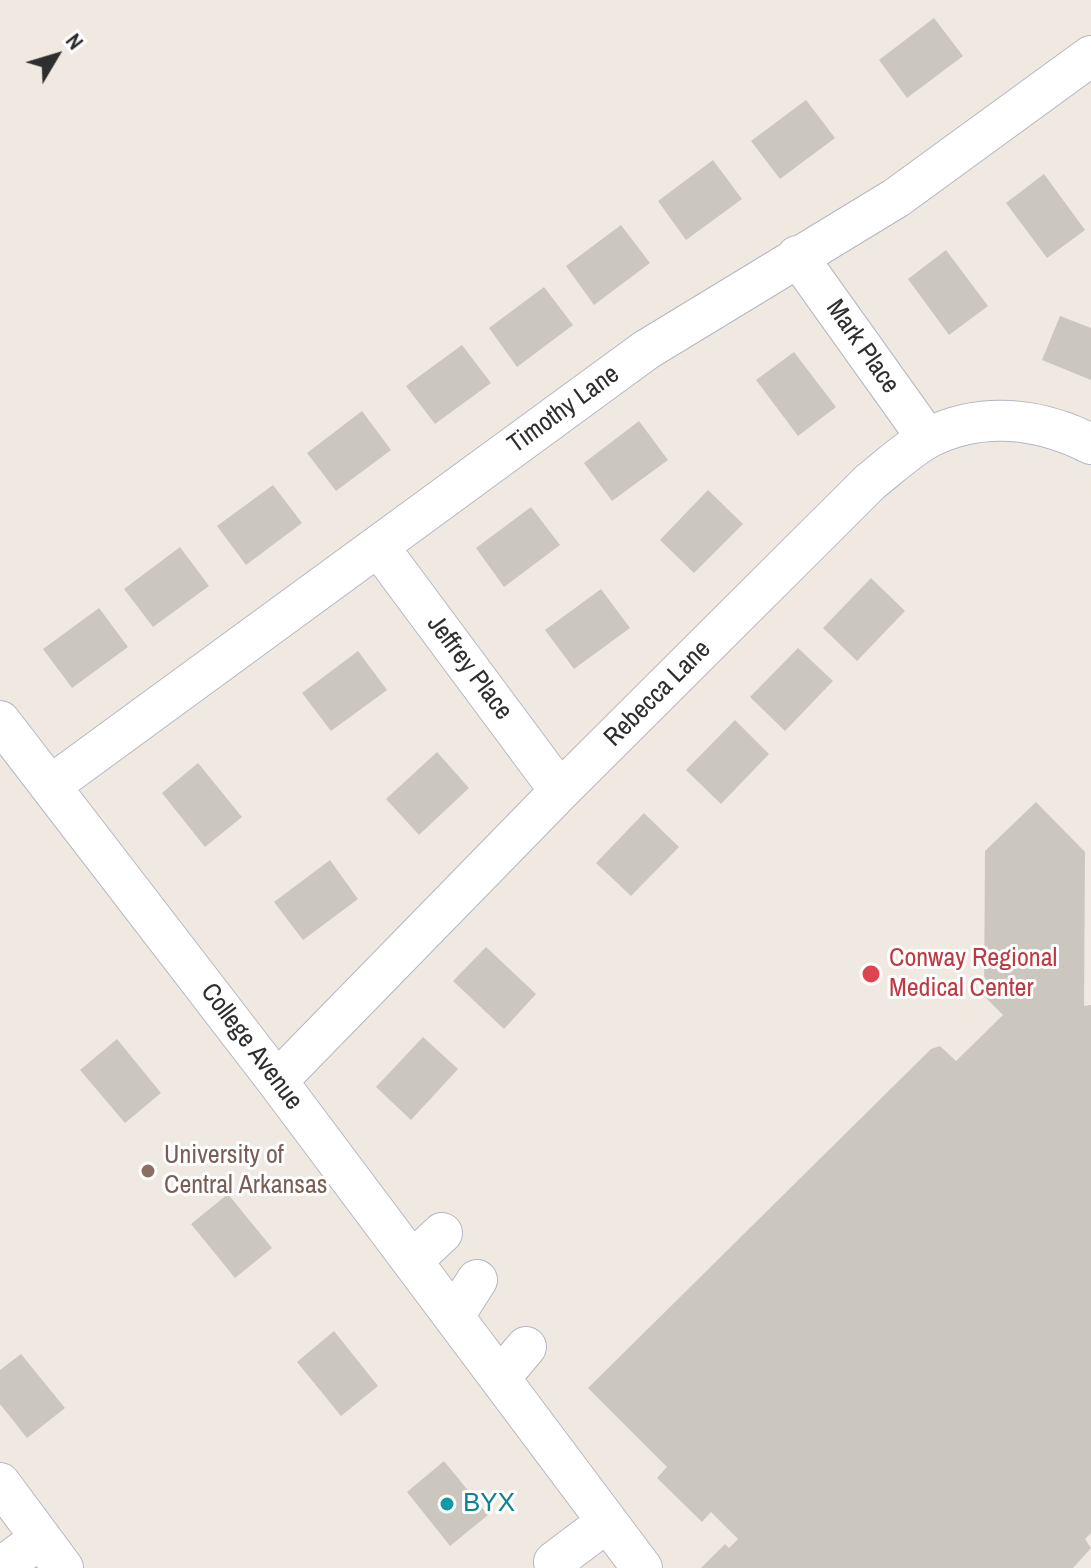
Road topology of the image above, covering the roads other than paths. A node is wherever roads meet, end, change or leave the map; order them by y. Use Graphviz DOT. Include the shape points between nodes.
graph roads {
  1 [pos="1091,56"];
  2 [pos="797,256"];
  3 [pos="927,438"];
  4 [pos="1091,444"];
  5 [pos="378,546"];
  6 [pos="0,721"];
  7 [pos="50,786"];
  8 [pos="560,791"];
  9 [pos="277,1081"];
  10 [pos="442,1233"];
  11 [pos="412,1261"];
  12 [pos="477,1280"];
  13 [pos="454,1316"];
  14 [pos="526,1347"];
  15 [pos="500,1378"];
  16 [pos="0,1483"];
  17 [pos="607,1522"];
  18 [pos="52,1553"];
  19 [pos="544,1566"];
  20 [pos="0,1568"];
  21 [pos="642,1568"];
  1 -- 2 [label="street, Timothy Lane" via="896,198"];
  2 -- 3 [label="street, Mark Place"];
  2 -- 5 [label="street, Timothy Lane" via="646,350"];
  3 -- 4 [label="street, Rebecca Lane" via="962,423 1005,418"];
  3 -- 8 [label="street, Rebecca Lane" via="870,482"];
  5 -- 7 [label="street, Timothy Lane"];
  5 -- 8 [label="street, Jeffrey Place"];
  6 -- 7 [label="street, College Avenue"];
  7 -- 9 [label="street, College Avenue"];
  8 -- 9 [label="street, Rebecca Lane"];
  9 -- 11 [label="street, College Avenue"];
  10 -- 11 [label="street"];
  11 -- 13 [label="street, College Avenue"];
  12 -- 13 [label="street"];
  13 -- 15 [label="street, College Avenue"];
  14 -- 15 [label="street"];
  15 -- 17 [label="street, College Avenue"];
  16 -- 18 [label="street"];
  17 -- 19 [label="street"];
  17 -- 21 [label="street, College Avenue"];
  18 -- 20 [label="street"];
}
